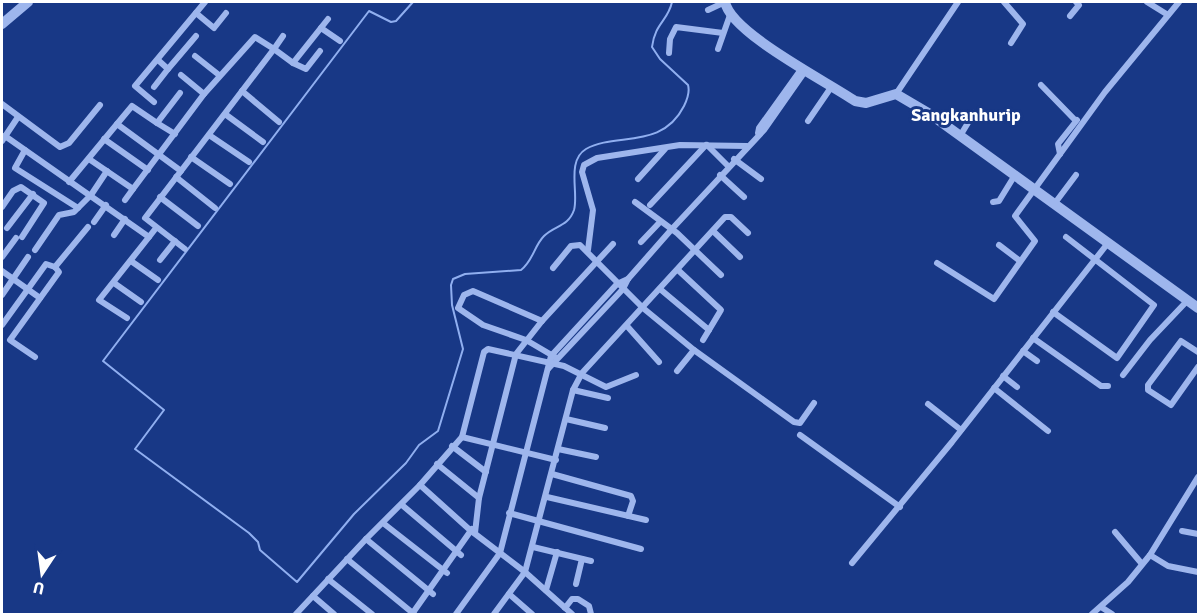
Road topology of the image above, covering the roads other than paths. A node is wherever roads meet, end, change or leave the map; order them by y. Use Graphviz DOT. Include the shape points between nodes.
graph roads {
  1 [pos="28,2"];
  2 [pos="205,2"];
  3 [pos="725,2"];
  4 [pos="958,2"];
  5 [pos="1004,2"];
  6 [pos="1076,2"];
  7 [pos="1147,2"];
  8 [pos="1179,2"];
  9 [pos="708,10"];
  10 [pos="196,13"];
  11 [pos="226,14"];
  12 [pos="730,15"];
  13 [pos="1168,15"];
  14 [pos="1070,16"];
  15 [pos="328,19"];
  16 [pos="2,24"];
  17 [pos="321,28"];
  18 [pos="723,33"];
  19 [pos="196,36"];
  20 [pos="283,36"];
  21 [pos="340,41"];
  22 [pos="1011,43"];
  23 [pos="274,49"];
  24 [pos="718,49"];
  25 [pos="320,51"];
  26 [pos="669,53"];
  27 [pos="195,56"];
  28 [pos="158,60"];
  29 [pos="293,63"];
  30 [pos="168,69"];
  31 [pos="804,69"];
  32 [pos="181,75"];
  33 [pos="219,75"];
  34 [pos="1041,85"];
  35 [pos="832,86"];
  36 [pos="154,87"];
  37 [pos="242,91"];
  38 [pos="180,93"];
  39 [pos="204,94"];
  40 [pos="896,94"];
  41 [pos="154,102"];
  42 [pos="2,104"];
  43 [pos="100,105"];
  44 [pos="974,113"];
  45 [pos="225,114"];
  46 [pos="18,117"];
  47 [pos="808,121"];
  48 [pos="279,122"];
  49 [pos="1078,122"];
  50 [pos="158,123"];
  51 [pos="117,124"];
  52 [pos="175,134"];
  53 [pos="209,135"];
  54 [pos="960,136"];
  55 [pos="3,138"];
  56 [pos="104,139"];
  57 [pos="263,142"];
  58 [pos="707,145"];
  59 [pos="747,146"];
  60 [pos="666,148"];
  61 [pos="25,150"];
  62 [pos="160,155"];
  63 [pos="192,157"];
  64 [pos="89,159"];
  65 [pos="734,159"];
  66 [pos="249,162"];
  67 [pos="728,166"];
  68 [pos="148,170"];
  69 [pos="107,171"];
  70 [pos="181,171"];
  71 [pos="720,175"];
  72 [pos="1016,175"];
  73 [pos="1076,175"];
  74 [pos="176,177"];
  75 [pos="638,179"];
  76 [pos="761,179"];
  77 [pos="69,182"];
  78 [pos="230,184"];
  79 [pos="133,189"];
  80 [pos="1035,189"];
  81 [pos="33,194"];
  82 [pos="91,195"];
  83 [pos="160,197"];
  84 [pos="744,197"];
  85 [pos="124,200"];
  86 [pos="634,202"];
  87 [pos="993,202"];
  88 [pos="1055,203"];
  89 [pos="106,205"];
  90 [pos="650,205"];
  91 [pos="2,207"];
  92 [pos="78,208"];
  93 [pos="215,208"];
  94 [pos="125,219"];
  95 [pos="660,222"];
  96 [pos="198,226"];
  97 [pos="7,228"];
  98 [pos="156,228"];
  99 [pos="671,230"];
  100 [pos="713,231"];
  101 [pos="748,233"];
  102 [pos="114,235"];
  103 [pos="149,237"];
  104 [pos="1066,237"];
  105 [pos="175,242"];
  106 [pos="641,242"];
  107 [pos="1108,243"];
  108 [pos="613,244"];
  109 [pos="999,245"];
  110 [pos="185,249"];
  111 [pos="35,250"];
  112 [pos="588,250"];
  113 [pos="696,251"];
  114 [pos="2,257"];
  115 [pos="28,257"];
  116 [pos="740,257"];
  117 [pos="1096,258"];
  118 [pos="160,260"];
  119 [pos="130,261"];
  120 [pos="1020,261"];
  121 [pos="598,262"];
  122 [pos="937,262"];
  123 [pos="55,267"];
  124 [pos="553,268"];
  125 [pos="678,270"];
  126 [pos="2,271"];
  127 [pos="721,275"];
  128 [pos="12,279"];
  129 [pos="628,279"];
  130 [pos="158,280"];
  131 [pos="114,283"];
  132 [pos="617,284"];
  133 [pos="623,289"];
  134 [pos="660,290"];
  135 [pos="27,291"];
  136 [pos="2,295"];
  137 [pos="40,298"];
  138 [pos="141,302"];
  139 [pos="1195,306"];
  140 [pos="643,308"];
  141 [pos="1053,312"];
  142 [pos="127,318"];
  143 [pos="542,321"];
  144 [pos="2,325"];
  145 [pos="627,326"];
  146 [pos="709,330"];
  147 [pos="1033,338"];
  148 [pos="526,340"];
  149 [pos="703,340"];
  150 [pos="694,350"];
  151 [pos="1023,351"];
  152 [pos="1198,351"];
  153 [pos="516,354"];
  154 [pos="35,357"];
  155 [pos="1037,361"];
  156 [pos="552,362"];
  157 [pos="658,362"];
  158 [pos="1198,367"];
  159 [pos="677,371"];
  160 [pos="582,373"];
  161 [pos="636,375"];
  162 [pos="1123,375"];
  163 [pos="1003,376"];
  164 [pos="1108,386"];
  165 [pos="1017,387"];
  166 [pos="994,388"];
  167 [pos="573,390"];
  168 [pos="608,398"];
  169 [pos="814,403"];
  170 [pos="928,404"];
  171 [pos="566,419"];
  172 [pos="605,428"];
  173 [pos="962,430"];
  174 [pos="1048,431"];
  175 [pos="800,435"];
  176 [pos="462,436"];
  177 [pos="492,444"];
  178 [pos="452,446"];
  179 [pos="558,449"];
  180 [pos="525,452"];
  181 [pos="596,457"];
  182 [pos="556,460"];
  183 [pos="437,464"];
  184 [pos="486,472"];
  185 [pos="552,474"];
  186 [pos="1198,477"];
  187 [pos="420,485"];
  188 [pos="547,497"];
  189 [pos="479,498"];
  190 [pos="402,506"];
  191 [pos="900,507"];
  192 [pos="509,513"];
  193 [pos="628,516"];
  194 [pos="646,520"];
  195 [pos="540,522"];
  196 [pos="383,523"];
  197 [pos="473,531"];
  198 [pos="1182,531"];
  199 [pos="1115,532"];
  200 [pos="1198,534"];
  201 [pos="366,539"];
  202 [pos="533,547"];
  203 [pos="641,549"];
  204 [pos="557,552"];
  205 [pos="458,553"];
  206 [pos="500,553"];
  207 [pos="1150,555"];
  208 [pos="347,559"];
  209 [pos="582,559"];
  210 [pos="591,561"];
  211 [pos="852,563"];
  212 [pos="1142,564"];
  213 [pos="445,572"];
  214 [pos="525,572"];
  215 [pos="1198,572"];
  216 [pos="328,579"];
  217 [pos="576,584"];
  218 [pos="546,590"];
  219 [pos="431,592"];
  220 [pos="509,594"];
  221 [pos="313,596"];
  222 [pos="1101,607"];
  223 [pos="565,608"];
  224 [pos="298,614"];
  225 [pos="413,614"];
  226 [pos="334,615"];
  227 [pos="372,615"];
  228 [pos="456,615"];
  229 [pos="494,615"];
  230 [pos="532,615"];
  231 [pos="572,615"];
  232 [pos="591,615"];
  233 [pos="1092,615"];
  234 [pos="1112,615"];
  1 -- 16 [label="street"];
  2 -- 10 [label="street"];
  3 -- 9 [label="street"];
  3 -- 12 [label="street"];
  4 -- 40 [label="street"];
  5 -- 22 [label="street" via="1023,24"];
  6 -- 14 [label="street" via="1079,5"];
  7 -- 13 [label="street"];
  8 -- 13 [label="street"];
  10 -- 11 [label="street" via="214,28"];
  10 -- 28 [label="street"];
  12 -- 18 [label="street"];
  12 -- 31 [label="street" via="755,37"];
  13 -- 49 [label="street"];
  15 -- 17 [label="street"];
  17 -- 21 [label="street"];
  17 -- 29 [label="street"];
  18 -- 24 [label="street"];
  18 -- 26 [label="street" via="676,27"];
  19 -- 30 [label="street"];
  20 -- 23 [label="street"];
  23 -- 29 [label="street"];
  23 -- 33 [label="street" via="255,37"];
  23 -- 37 [label="street"];
  25 -- 29 [label="street" via="306,69"];
  27 -- 33 [label="street"];
  28 -- 30 [label="street"];
  28 -- 41 [label="street" via="135,87"];
  30 -- 36 [label="street"];
  31 -- 35 [label="street"];
  31 -- 59 [label="street"];
  32 -- 39 [label="street"];
  33 -- 39 [label="street"];
  34 -- 49 [label="street"];
  35 -- 40 [label="street" via="862,103"];
  35 -- 47 [label="street"];
  37 -- 45 [label="street"];
  37 -- 48 [label="street"];
  38 -- 50 [label="street"];
  39 -- 52 [label="street"];
  40 -- 54 [label="street"];
  42 -- 46 [label="street"];
  43 -- 46 [label="street" via="63,147"];
  44 -- 54 [label="street"];
  45 -- 53 [label="street"];
  45 -- 57 [label="street"];
  46 -- 55 [label="street"];
  49 -- 80 [label="street"];
  50 -- 51 [label="street" via="132,106"];
  50 -- 52 [label="street"];
  51 -- 56 [label="street"];
  51 -- 62 [label="street"];
  52 -- 62 [label="street"];
  53 -- 63 [label="street"];
  53 -- 66 [label="street"];
  54 -- 72 [label="street"];
  55 -- 61 [label="street"];
  56 -- 64 [label="street"];
  56 -- 68 [label="street"];
  58 -- 59 [label="street"];
  58 -- 60 [label="street"];
  58 -- 67 [label="street"];
  58 -- 90 [label="street"];
  59 -- 65 [label="street"];
  60 -- 75 [label="street"];
  60 -- 112 [label="street" via="597,158 584,165 582,172 593,210"];
  61 -- 77 [label="street"];
  61 -- 92 [label="street" via="15,168"];
  62 -- 68 [label="street"];
  62 -- 70 [label="street"];
  63 -- 70 [label="street"];
  63 -- 78 [label="street"];
  64 -- 69 [label="street"];
  64 -- 77 [label="street"];
  65 -- 67 [label="street"];
  65 -- 76 [label="street"];
  67 -- 71 [label="street"];
  68 -- 79 [label="street"];
  69 -- 79 [label="street"];
  69 -- 82 [label="street"];
  70 -- 74 [label="street"];
  71 -- 84 [label="street"];
  71 -- 99 [label="street"];
  72 -- 80 [label="street"];
  72 -- 87 [label="street" via="999,201"];
  73 -- 88 [label="street"];
  74 -- 83 [label="street"];
  74 -- 93 [label="street"];
  77 -- 82 [label="street"];
  79 -- 85 [label="street"];
  80 -- 88 [label="street"];
  80 -- 120 [label="street" via="1015,218 1036,238"];
  81 -- 91 [label="street" via="19,188"];
  81 -- 97 [label="street"];
  81 -- 114 [label="street" via="44,206"];
  82 -- 89 [label="street"];
  82 -- 92 [label="street"];
  83 -- 96 [label="street"];
  83 -- 98 [label="street" via="145,218"];
  86 -- 95 [label="street"];
  88 -- 107 [label="street"];
  89 -- 94 [label="street"];
  89 -- 123 [label="street"];
  92 -- 111 [label="street" via="59,215"];
  94 -- 102 [label="street"];
  94 -- 103 [label="street"];
  95 -- 99 [label="street"];
  95 -- 106 [label="street"];
  98 -- 103 [label="street"];
  98 -- 105 [label="street"];
  99 -- 113 [label="street"];
  99 -- 129 [label="street"];
  100 -- 101 [label="street" via="728,216"];
  100 -- 113 [label="street"];
  100 -- 116 [label="street"];
  103 -- 119 [label="street"];
  104 -- 117 [label="street"];
  105 -- 110 [label="street"];
  105 -- 118 [label="street"];
  107 -- 117 [label="street"];
  107 -- 139 [label="street"];
  108 -- 121 [label="street"];
  109 -- 120 [label="street"];
  112 -- 121 [label="street"];
  112 -- 124 [label="street" via="574,245"];
  113 -- 125 [label="street"];
  113 -- 127 [label="street"];
  115 -- 128 [label="street"];
  117 -- 141 [label="street"];
  117 -- 141 [label="street" via="1154,304 1118,357"];
  119 -- 130 [label="street"];
  119 -- 131 [label="street"];
  120 -- 122 [label="street" via="992,299"];
  121 -- 132 [label="street"];
  121 -- 143 [label="street"];
  123 -- 135 [label="street" via="46,264"];
  123 -- 137 [label="street" via="59,272"];
  125 -- 134 [label="street"];
  125 -- 146 [label="street" via="721,309"];
  126 -- 128 [label="street"];
  128 -- 135 [label="street"];
  128 -- 136 [label="street"];
  129 -- 132 [label="street"];
  129 -- 133 [label="street"];
  131 -- 138 [label="street"];
  131 -- 142 [label="street" via="99,300"];
  132 -- 133 [label="street"];
  132 -- 156 [label="street"];
  133 -- 140 [label="street"];
  133 -- 156 [label="street"];
  134 -- 140 [label="street"];
  134 -- 146 [label="street"];
  135 -- 137 [label="street"];
  135 -- 144 [label="street"];
  137 -- 154 [label="street" via="10,340"];
  139 -- 162 [label="street" via="1173,318 1150,340"];
  140 -- 145 [label="street"];
  140 -- 150 [label="street"];
  141 -- 147 [label="street"];
  143 -- 148 [label="street"];
  143 -- 148 [label="street" via="473,291 464,295 460,311 483,325"];
  145 -- 157 [label="street"];
  145 -- 160 [label="street"];
  146 -- 149 [label="street"];
  147 -- 151 [label="street"];
  147 -- 164 [label="street" via="1101,386"];
  148 -- 153 [label="street"];
  148 -- 156 [label="street"];
  150 -- 159 [label="street"];
  150 -- 169 [label="street" via="796,423"];
  151 -- 155 [label="street"];
  151 -- 163 [label="street"];
  152 -- 158 [label="street" via="1181,341 1148,390 1171,405"];
  153 -- 156 [label="street"];
  153 -- 176 [label="street" via="485,350"];
  153 -- 177 [label="street"];
  156 -- 160 [label="street"];
  156 -- 180 [label="street"];
  160 -- 161 [label="street" via="606,387"];
  160 -- 167 [label="street"];
  163 -- 165 [label="street"];
  163 -- 166 [label="street"];
  166 -- 173 [label="street"];
  166 -- 174 [label="street"];
  167 -- 168 [label="street"];
  167 -- 171 [label="street"];
  170 -- 173 [label="street"];
  171 -- 172 [label="street"];
  171 -- 179 [label="street"];
  173 -- 191 [label="street"];
  175 -- 191 [label="street"];
  176 -- 177 [label="street"];
  176 -- 178 [label="street"];
  177 -- 180 [label="street"];
  177 -- 184 [label="street"];
  178 -- 183 [label="street"];
  178 -- 184 [label="street"];
  179 -- 181 [label="street"];
  179 -- 182 [label="street"];
  180 -- 182 [label="street"];
  180 -- 192 [label="street"];
  182 -- 185 [label="street"];
  183 -- 187 [label="street"];
  183 -- 189 [label="street"];
  184 -- 189 [label="street"];
  185 -- 188 [label="street"];
  185 -- 193 [label="street" via="631,496"];
  186 -- 207 [label="street"];
  187 -- 190 [label="street"];
  187 -- 197 [label="street"];
  188 -- 193 [label="street"];
  188 -- 195 [label="street"];
  189 -- 197 [label="street"];
  190 -- 196 [label="street"];
  190 -- 205 [label="street"];
  191 -- 211 [label="street"];
  192 -- 195 [label="street"];
  192 -- 206 [label="street"];
  193 -- 194 [label="street"];
  195 -- 202 [label="street"];
  195 -- 203 [label="street"];
  196 -- 201 [label="street"];
  196 -- 213 [label="street"];
  197 -- 205 [label="street"];
  197 -- 206 [label="street"];
  198 -- 200 [label="street"];
  199 -- 212 [label="street"];
  201 -- 208 [label="street"];
  201 -- 219 [label="street"];
  202 -- 204 [label="street"];
  202 -- 214 [label="street"];
  204 -- 209 [label="street"];
  204 -- 218 [label="street"];
  205 -- 213 [label="street"];
  206 -- 214 [label="street"];
  206 -- 228 [label="street"];
  207 -- 212 [label="street"];
  207 -- 215 [label="street" via="1168,566"];
  208 -- 216 [label="street"];
  208 -- 225 [label="street"];
  209 -- 210 [label="street"];
  209 -- 217 [label="street"];
  212 -- 222 [label="street"];
  213 -- 219 [label="street"];
  214 -- 218 [label="street"];
  214 -- 220 [label="street"];
  216 -- 221 [label="street"];
  216 -- 227 [label="street"];
  218 -- 223 [label="street"];
  219 -- 225 [label="street"];
  220 -- 229 [label="street"];
  220 -- 230 [label="street"];
  221 -- 224 [label="street"];
  221 -- 226 [label="street"];
  222 -- 233 [label="street"];
  222 -- 234 [label="street"];
  223 -- 231 [label="street"];
  223 -- 232 [label="street" via="572,599 578,599 590,606"];
}
